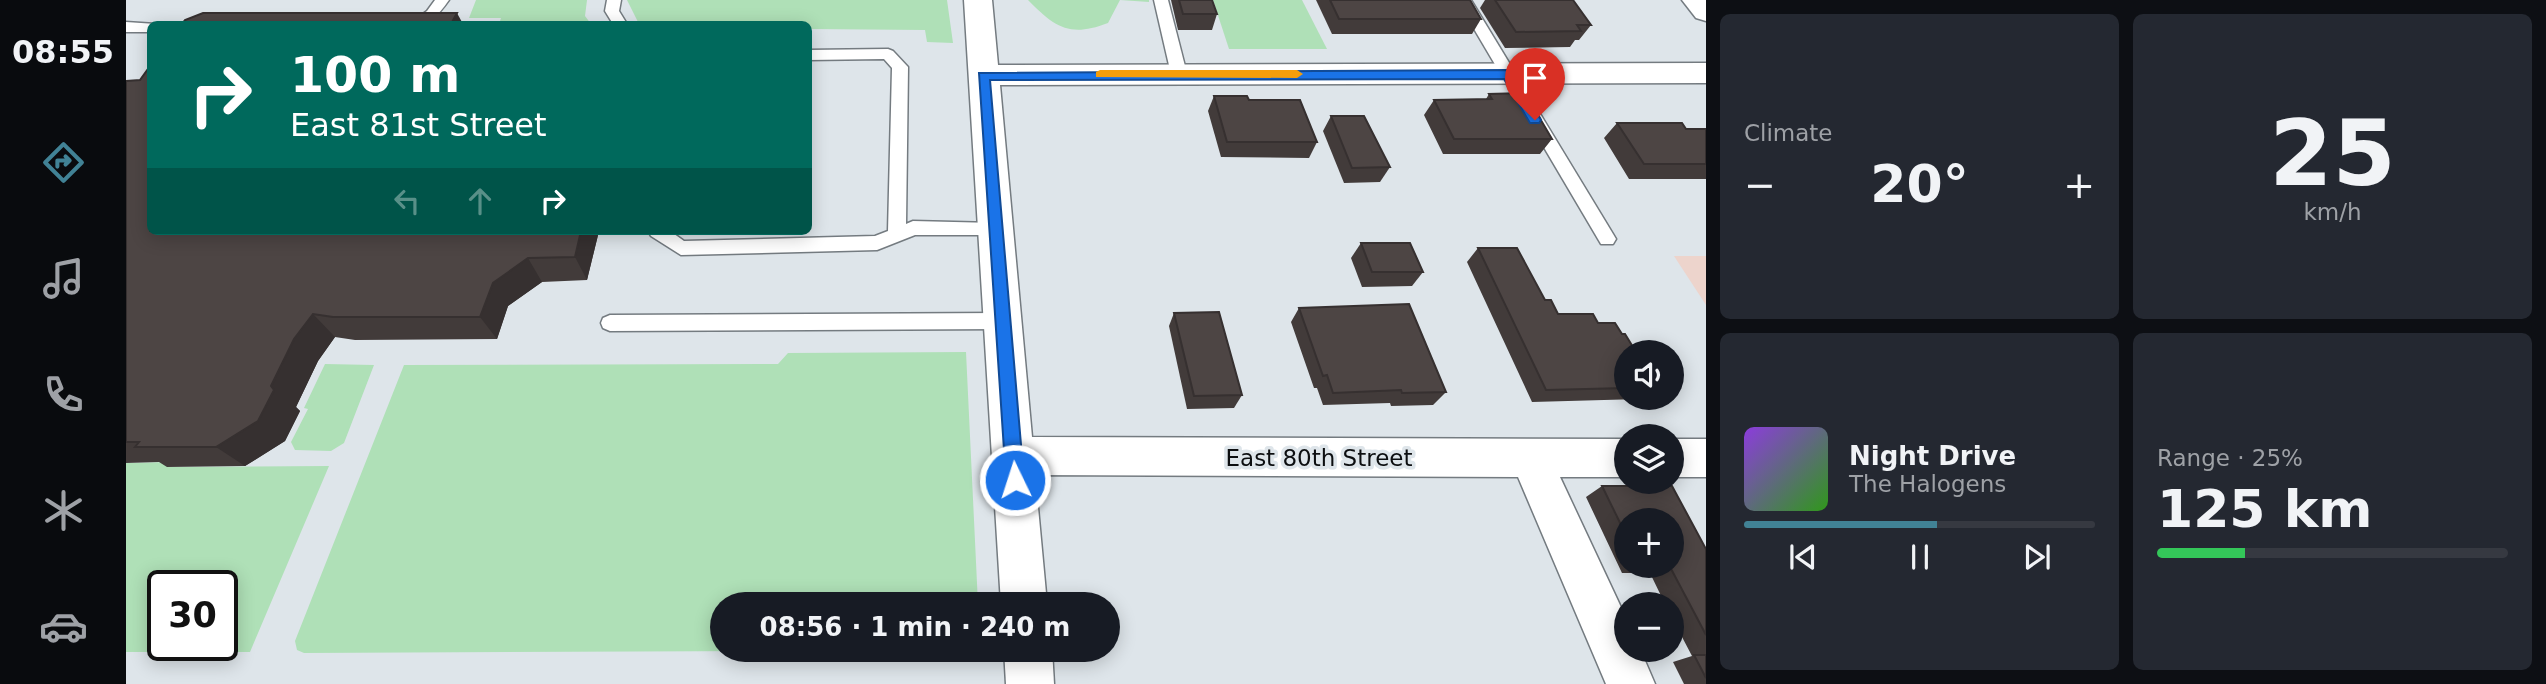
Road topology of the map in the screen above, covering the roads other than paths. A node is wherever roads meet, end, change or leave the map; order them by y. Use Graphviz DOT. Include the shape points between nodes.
graph roads {
  1 [pos="442,0"];
  2 [pos="614,0"];
  3 [pos="978,0"];
  4 [pos="1161,0"];
  5 [pos="1464,0"];
  6 [pos="1696,0"];
  7 [pos="1706,12"];
  8 [pos="421,21"];
  9 [pos="618,21"];
  10 [pos="126,27"];
  11 [pos="147,27"];
  12 [pos="812,55"];
  13 [pos="1706,73"];
  14 [pos="1179,74"];
  15 [pos="983,75"];
  16 [pos="1508,75"];
  17 [pos="995,230"];
  18 [pos="897,234"];
  19 [pos="663,235"];
  20 [pos="1607,239"];
  21 [pos="1002,321"];
  22 [pos="610,324"];
  23 [pos="1013,456"];
  24 [pos="1614,458"];
  25 [pos="1684,458"];
  26 [pos="1706,458"];
  27 [pos="1531,459"];
  28 [pos="1023,592"];
  29 [pos="1029,662"];
  30 [pos="1030,684"];
  31 [pos="1630,684"];
  1 -- 8 [label="lane"];
  2 -- 9 [label="lane" via="612,11"];
  3 -- 15 [label="street"];
  4 -- 14 [label="lane"];
  5 -- 16 [label="lane"];
  6 -- 7 [label="street"];
  10 -- 11 [label="lane"];
  12 -- 18 [label="lane" via="888,54 900,67"];
  13 -- 16 [label="street"];
  14 -- 15 [label="street"];
  14 -- 16 [label="street"];
  15 -- 17 [label="street"];
  16 -- 20 [label="lane"];
  17 -- 18 [label="lane" via="913,228"];
  17 -- 21 [label="street"];
  18 -- 19 [label="lane" via="877,243 681,248"];
  21 -- 22 [label="lane"];
  21 -- 23 [label="street"];
  23 -- 27 [label="street, East 80th Street"];
  23 -- 28 [label="street"];
  24 -- 27 [label="street, East 80th Street"];
  25 -- 26 [label="street"];
  27 -- 31 [label="street"];
  29 -- 30 [label="street"];
}
